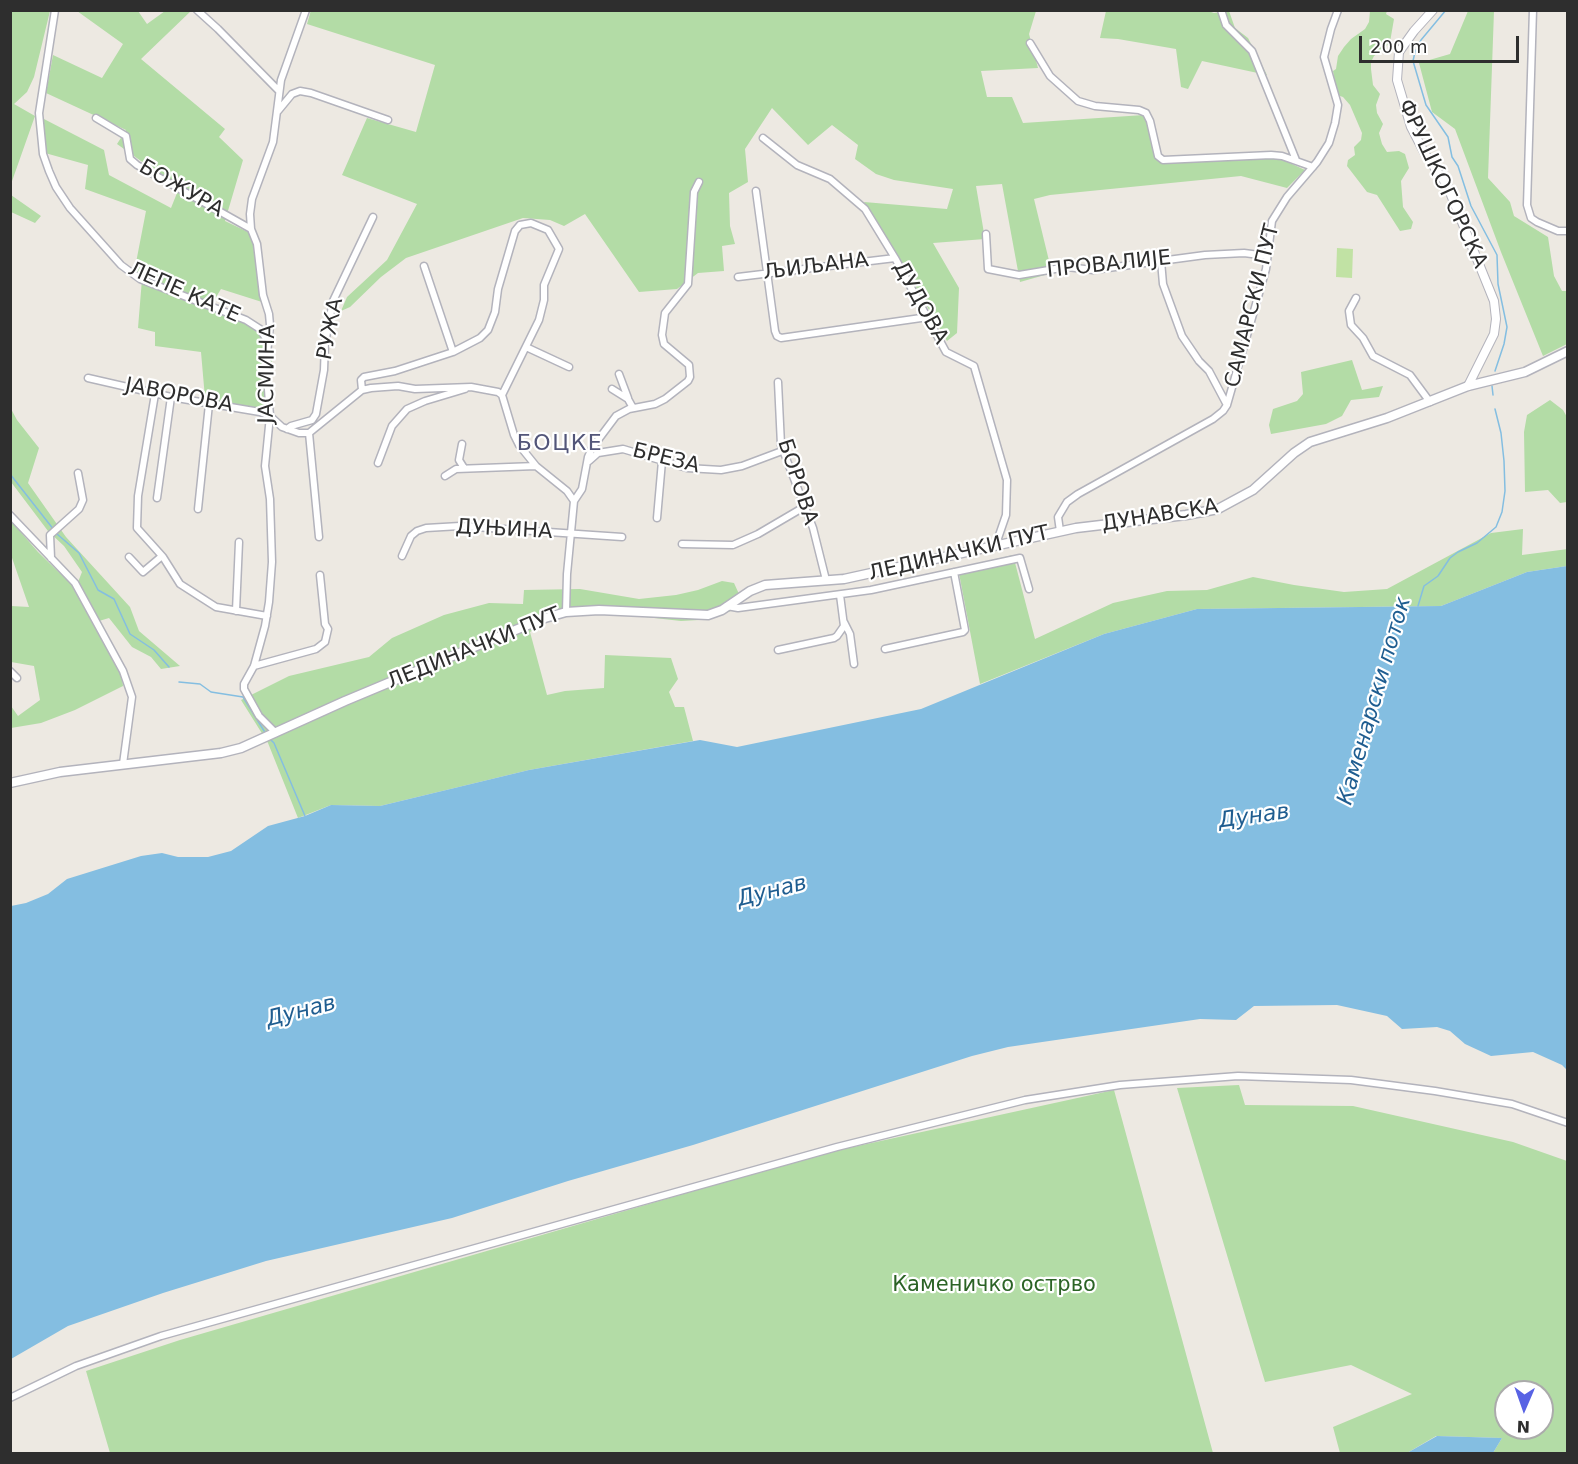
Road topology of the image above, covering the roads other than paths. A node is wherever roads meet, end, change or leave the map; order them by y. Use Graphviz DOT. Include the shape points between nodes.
graph roads {
  1 [pos="55,10"];
  2 [pos="197,10"];
  3 [pos="306,10"];
  4 [pos="1221,10"];
  5 [pos="1338,10"];
  6 [pos="1432,10"];
  7 [pos="1533,10"];
  8 [pos="1030,43"];
  9 [pos="279,91"];
  10 [pos="278,111"];
  11 [pos="96,118"];
  12 [pos="388,120"];
  13 [pos="763,138"];
  14 [pos="1296,160"];
  15 [pos="1313,167"];
  16 [pos="699,182"];
  17 [pos="756,191"];
  18 [pos="373,217"];
  19 [pos="251,229"];
  20 [pos="1568,231"];
  21 [pos="986,234"];
  22 [pos="1267,256"];
  23 [pos="895,258"];
  24 [pos="1161,261"];
  25 [pos="424,266"];
  26 [pos="768,273"];
  27 [pos="738,277"];
  28 [pos="1356,298"];
  29 [pos="928,317"];
  30 [pos="269,343"];
  31 [pos="526,347"];
  32 [pos="1568,351"];
  33 [pos="453,352"];
  34 [pos="1479,364"];
  35 [pos="569,367"];
  36 [pos="619,374"];
  37 [pos="88,378"];
  38 [pos="1484,381"];
  39 [pos="778,382"];
  40 [pos="1468,386"];
  41 [pos="471,387"];
  42 [pos="612,389"];
  43 [pos="362,390"];
  44 [pos="155,393"];
  45 [pos="502,395"];
  46 [pos="171,397"];
  47 [pos="628,399"];
  48 [pos="1430,402"];
  49 [pos="209,404"];
  50 [pos="1227,405"];
  51 [pos="633,408"];
  52 [pos="270,416"];
  53 [pos="287,429"];
  54 [pos="309,433"];
  55 [pos="462,444"];
  56 [pos="782,451"];
  57 [pos="662,462"];
  58 [pos="378,463"];
  59 [pos="587,464"];
  60 [pos="536,466"];
  61 [pos="464,468"];
  62 [pos="78,473"];
  63 [pos="445,476"];
  64 [pos="157,498"];
  65 [pos="574,501"];
  66 [pos="804,507"];
  67 [pos="198,509"];
  68 [pos="10,515"];
  69 [pos="657,518"];
  70 [pos="1076,528"];
  71 [pos="1060,531"];
  72 [pos="570,533"];
  73 [pos="319,537"];
  74 [pos="622,537"];
  75 [pos="239,542"];
  76 [pos="682,544"];
  77 [pos="996,544"];
  78 [pos="162,556"];
  79 [pos="402,556"];
  80 [pos="129,557"];
  81 [pos="51,558"];
  82 [pos="954,572"];
  83 [pos="320,575"];
  84 [pos="826,580"];
  85 [pos="1029,589"];
  86 [pos="840,595"];
  87 [pos="727,606"];
  88 [pos="236,611"];
  89 [pos="566,612"];
  90 [pos="267,616"];
  91 [pos="844,621"];
  92 [pos="885,649"];
  93 [pos="778,650"];
  94 [pos="854,664"];
  95 [pos="254,666"];
  96 [pos="10,671"];
  97 [pos="17,678"];
  98 [pos="274,734"];
  99 [pos="123,764"];
  100 [pos="10,783"];
  101 [pos="1568,1123"];
  102 [pos="10,1398"];
  1 -- 30 [label="street, ЛЕПЕ КАТЕ" via="39,113 44,154 56,187 120,266 141,279 246,320"];
  2 -- 9 [label="street"];
  3 -- 9 [label="street, ЈАСМИНА"];
  4 -- 14 [label="street" via="1226,25 1252,51"];
  5 -- 15 [label="street, САМАРСКИ ПУТ" via="1324,57 1338,105 1329,143"];
  6 -- 34 [label="street, ФРУШКОГОРСКА" via="1399,52 1397,80 1411,128 1447,185 1494,302 1494,334"];
  7 -- 20 [label="street" via="1527,205 1531,218 1558,231"];
  8 -- 14 [label="street" via="1050,76 1078,101 1146,113 1161,158 1271,155"];
  9 -- 10 [label="street, ЈАСМИНА"];
  10 -- 12 [label="street" via="292,93 300,91"];
  10 -- 19 [label="street, ЈАСМИНА" via="273,142 250,207"];
  11 -- 19 [label="street, БОЖУРА" via="126,136 130,159 137,165"];
  13 -- 23 [label="street, ДУДОВА" via="793,163 830,179 852,197 870,217"];
  14 -- 15 [label="street"];
  15 -- 22 [label="street, САМАРСКИ ПУТ" via="1275,216"];
  16 -- 51 [label="street" via="694,192 688,284 665,313 662,335 664,344 689,365 690,377 656,404"];
  17 -- 26 [label="street"];
  18 -- 53 [label="street, РУЖА" via="333,302 316,414 312,420"];
  19 -- 30 [label="street, ЈАСМИНА" via="269,314"];
  21 -- 24 [label="street, ПРОВАЛИЈЕ" via="988,269 1009,274 1067,267 1093,270"];
  22 -- 24 [label="street, ПРОВАЛИЈЕ" via="1215,254"];
  22 -- 50 [label="street, САМАРСКИ ПУТ"];
  23 -- 26 [label="street, ЉИЉАНА"];
  23 -- 29 [label="street, ДУДОВА"];
  24 -- 50 [label="street" via="1163,284 1182,336 1209,371"];
  25 -- 33 [label="street"];
  26 -- 27 [label="street, ЉИЉАНА"];
  26 -- 29 [label="street" via="775,331 781,338"];
  28 -- 48 [label="street" via="1349,311 1351,325 1373,356 1410,375"];
  29 -- 77 [label="street, ДУДОВА" via="946,352 974,366 1001,455 1007,480 1006,515"];
  30 -- 52 [label="street, ЈАСМИНА" via="266,363"];
  31 -- 33 [label="street" via="539,320 544,285 559,249 548,230 525,223 515,231 492,323 480,338"];
  31 -- 35 [label="street"];
  31 -- 45 [label="street"];
  32 -- 38 [label="main road, ДУНАВСКА" via="1525,372"];
  33 -- 43 [label="street" via="364,377"];
  34 -- 38 [label="street"];
  34 -- 40 [label="street, ФРУШКОГОРСКА"];
  36 -- 47 [label="street"];
  37 -- 44 [label="street, ЈАВОРОВА"];
  38 -- 40 [label="main road, ДУНАВСКА"];
  39 -- 56 [label="street, БОРОВА"];
  40 -- 48 [label="main road, ДУНАВСКА"];
  41 -- 43 [label="street" via="398,386"];
  41 -- 45 [label="street"];
  41 -- 58 [label="street" via="407,409 392,426"];
  42 -- 47 [label="street"];
  43 -- 54 [label="street"];
  44 -- 46 [label="street, ЈАВОРОВА"];
  44 -- 78 [label="street" via="136,524"];
  45 -- 60 [label="street" via="514,435"];
  46 -- 49 [label="street, ЈАВОРОВА"];
  46 -- 64 [label="street"];
  47 -- 51 [label="street"];
  48 -- 70 [label="main road, ДУНАВСКА" via="1310,442 1253,490 1218,510"];
  49 -- 52 [label="street, ЈАВОРОВА"];
  49 -- 67 [label="street"];
  50 -- 71 [label="street, САМАРСКИ ПУТ" via="1213,419 1078,494 1062,508 1058,517"];
  51 -- 59 [label="street" via="611,421"];
  52 -- 53 [label="street"];
  52 -- 90 [label="street, ЈАСМИНА" via="265,466 272,562"];
  53 -- 54 [label="street"];
  54 -- 73 [label="street"];
  55 -- 61 [label="street" via="459,460"];
  56 -- 57 [label="street, БРЕЗА" via="721,470"];
  56 -- 66 [label="street, БОРОВА"];
  57 -- 59 [label="street, БРЕЗА" via="623,449 597,453"];
  57 -- 69 [label="street"];
  59 -- 65 [label="street" via="582,489"];
  60 -- 61 [label="street"];
  60 -- 65 [label="street"];
  61 -- 63 [label="street" via="451,470"];
  62 -- 81 [label="street" via="83,500 79,509 54,531"];
  65 -- 72 [label="street"];
  66 -- 76 [label="street" via="741,542 727,546"];
  66 -- 84 [label="street, БОРОВА"];
  68 -- 81 [label="street"];
  70 -- 71 [label="main road, ЛЕДИНАЧКИ ПУТ"];
  71 -- 77 [label="main road, ЛЕДИНАЧКИ ПУТ"];
  72 -- 74 [label="street, ДУЊИНА"];
  72 -- 79 [label="street, ДУЊИНА" via="460,526 426,528 411,536"];
  72 -- 89 [label="street"];
  75 -- 88 [label="street"];
  77 -- 84 [label="main road, ЛЕДИНАЧКИ ПУТ"];
  78 -- 80 [label="street" via="143,572"];
  78 -- 88 [label="street" via="180,584 216,607"];
  81 -- 99 [label="street" via="75,583 123,672 132,697"];
  82 -- 85 [label="street" via="1020,558"];
  82 -- 86 [label="street"];
  82 -- 92 [label="street" via="965,630"];
  83 -- 95 [label="street" via="328,629 325,642 316,649"];
  84 -- 87 [label="main road, ЛЕДИНАЧКИ ПУТ" via="765,585"];
  86 -- 87 [label="street" via="735,609"];
  86 -- 91 [label="street"];
  87 -- 89 [label="main road, ЛЕДИНАЧКИ ПУТ" via="703,616"];
  88 -- 90 [label="street"];
  89 -- 98 [label="main road, ЛЕДИНАЧКИ ПУТ" via="486,642"];
  90 -- 95 [label="street, ЈАСМИНА"];
  91 -- 93 [label="street" via="834,639"];
  91 -- 94 [label="street"];
  95 -- 98 [label="street, ЈАСМИНА" via="244,692"];
  96 -- 97 [label="street"];
  98 -- 99 [label="main road, ЛЕДИНАЧКИ ПУТ" via="221,753"];
  99 -- 100 [label="main road, ЛЕДИНАЧКИ ПУТ"];
  101 -- 102 [label="street" via="1512,1104 1351,1080 1238,1076 1120,1085 1025,1100 837,1147 161,1336 76,1366"];
}
